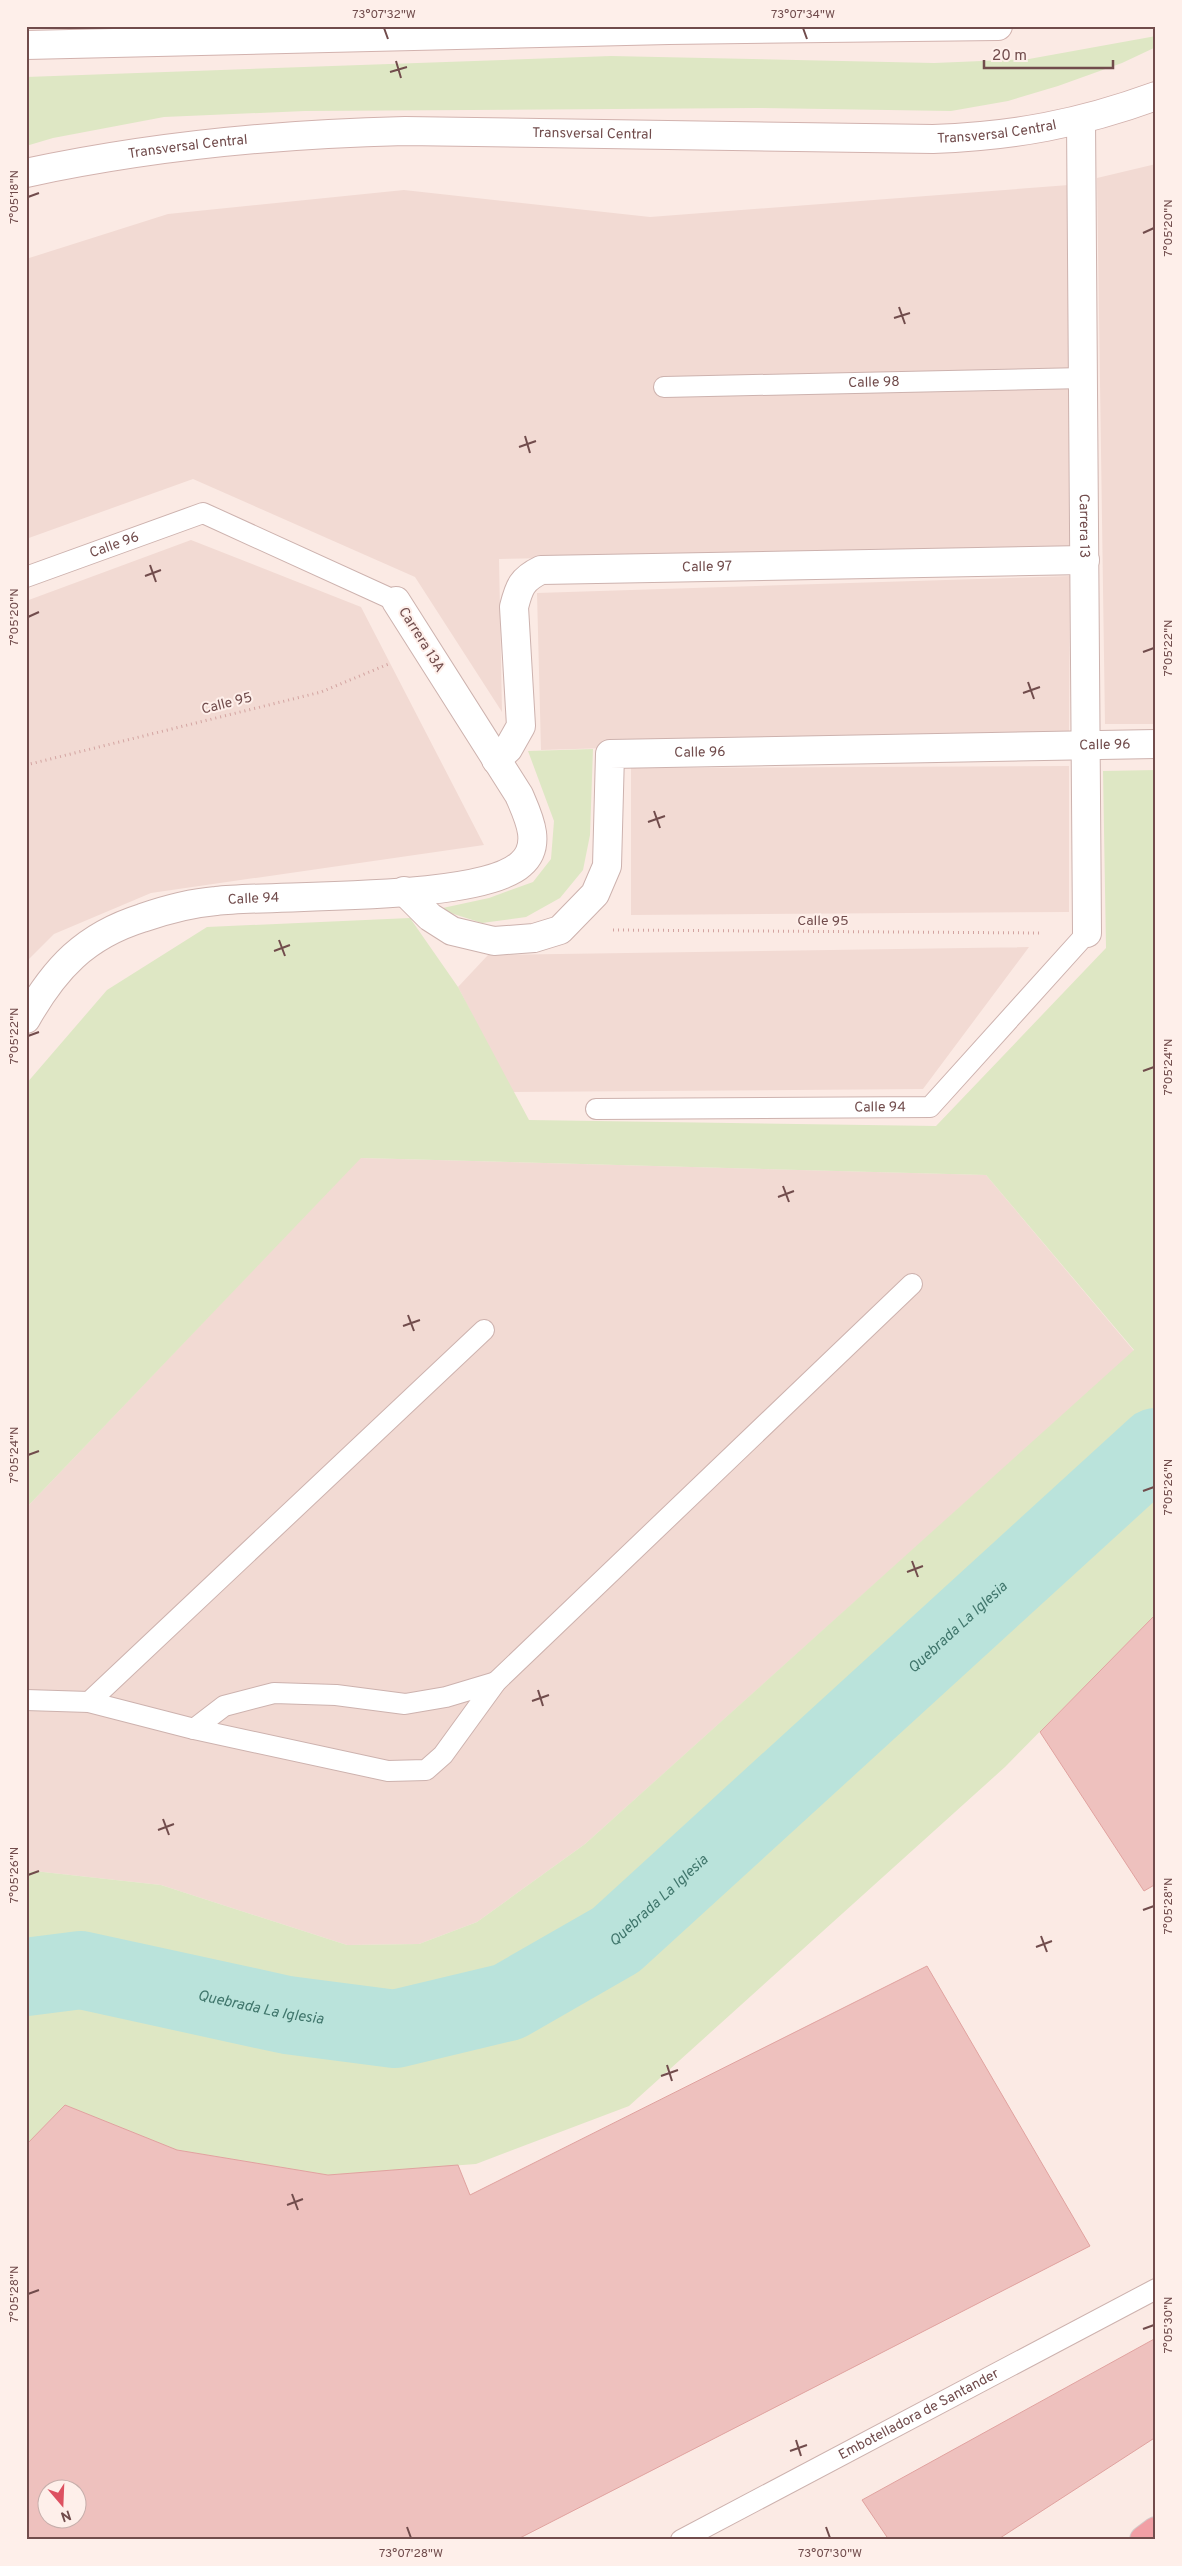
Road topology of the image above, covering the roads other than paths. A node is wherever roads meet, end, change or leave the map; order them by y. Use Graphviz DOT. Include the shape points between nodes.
graph roads {
  1 [pos="998,26"];
  2 [pos="26,45"];
  3 [pos="1156,96"];
  4 [pos="1081,120"];
  5 [pos="26,173"];
  6 [pos="1084,378"];
  7 [pos="664,387"];
  8 [pos="203,513"];
  9 [pos="1085,560"];
  10 [pos="26,577"];
  11 [pos="396,601"];
  12 [pos="1156,744"];
  13 [pos="1086,745"];
  14 [pos="496,760"];
  15 [pos="522,864"];
  16 [pos="404,891"];
  17 [pos="1087,934"];
  18 [pos="26,1019"];
  19 [pos="596,1109"];
  20 [pos="912,1284"];
  21 [pos="484,1330"];
  22 [pos="496,1682"];
  23 [pos="26,1700"];
  24 [pos="89,1702"];
  25 [pos="194,1729"];
  26 [pos="1156,2289"];
  27 [pos="1156,2531"];
  28 [pos="681,2540"];
  29 [pos="1144,2540"];
  1 -- 2 [label="street"];
  3 -- 4 [label="street, Transversal Central"];
  4 -- 5 [label="street, Transversal Central" via="1040,130 987,137 932,139 335,132 172,147 100,157"];
  4 -- 6 [label="street, Carrera 13"];
  6 -- 7 [label="lane, Calle 98"];
  6 -- 9 [label="street, Carrera 13"];
  8 -- 10 [label="lane, Calle 96"];
  8 -- 11 [label="lane, Carrera 13A"];
  9 -- 13 [label="street, Carrera 13"];
  9 -- 14 [label="street, Calle 97" via="541,570 527,577 518,590 514,607 521,726 508,749"];
  11 -- 14 [label="street, Carrera 13A"];
  12 -- 13 [label="street, Calle 96"];
  13 -- 16 [label="street, Calle 96" via="610,754 607,866 596,894 560,930 534,938 494,941 452,931 430,917"];
  13 -- 17 [label="street, Carrera 13"];
  14 -- 15 [label="street, Carrera 13A" via="519,795 531,824 532,845"];
  15 -- 16 [label="street, Calle 94" via="480,883"];
  16 -- 18 [label="street, Calle 94" via="215,901 142,918 92,939 61,967"];
  17 -- 19 [label="lane, Calle 94" via="930,1107"];
  20 -- 22 [label="lane"];
  21 -- 24 [label="lane"];
  22 -- 25 [label="lane" via="446,1697 405,1704 336,1695 274,1693 224,1706"];
  22 -- 25 [label="lane" via="442,1756 426,1770 388,1771"];
  23 -- 24 [label="lane"];
  24 -- 25 [label="lane"];
  26 -- 28 [label="lane, Embotelladora de Santander"];
  27 -- 29 [label="highway"];
}
